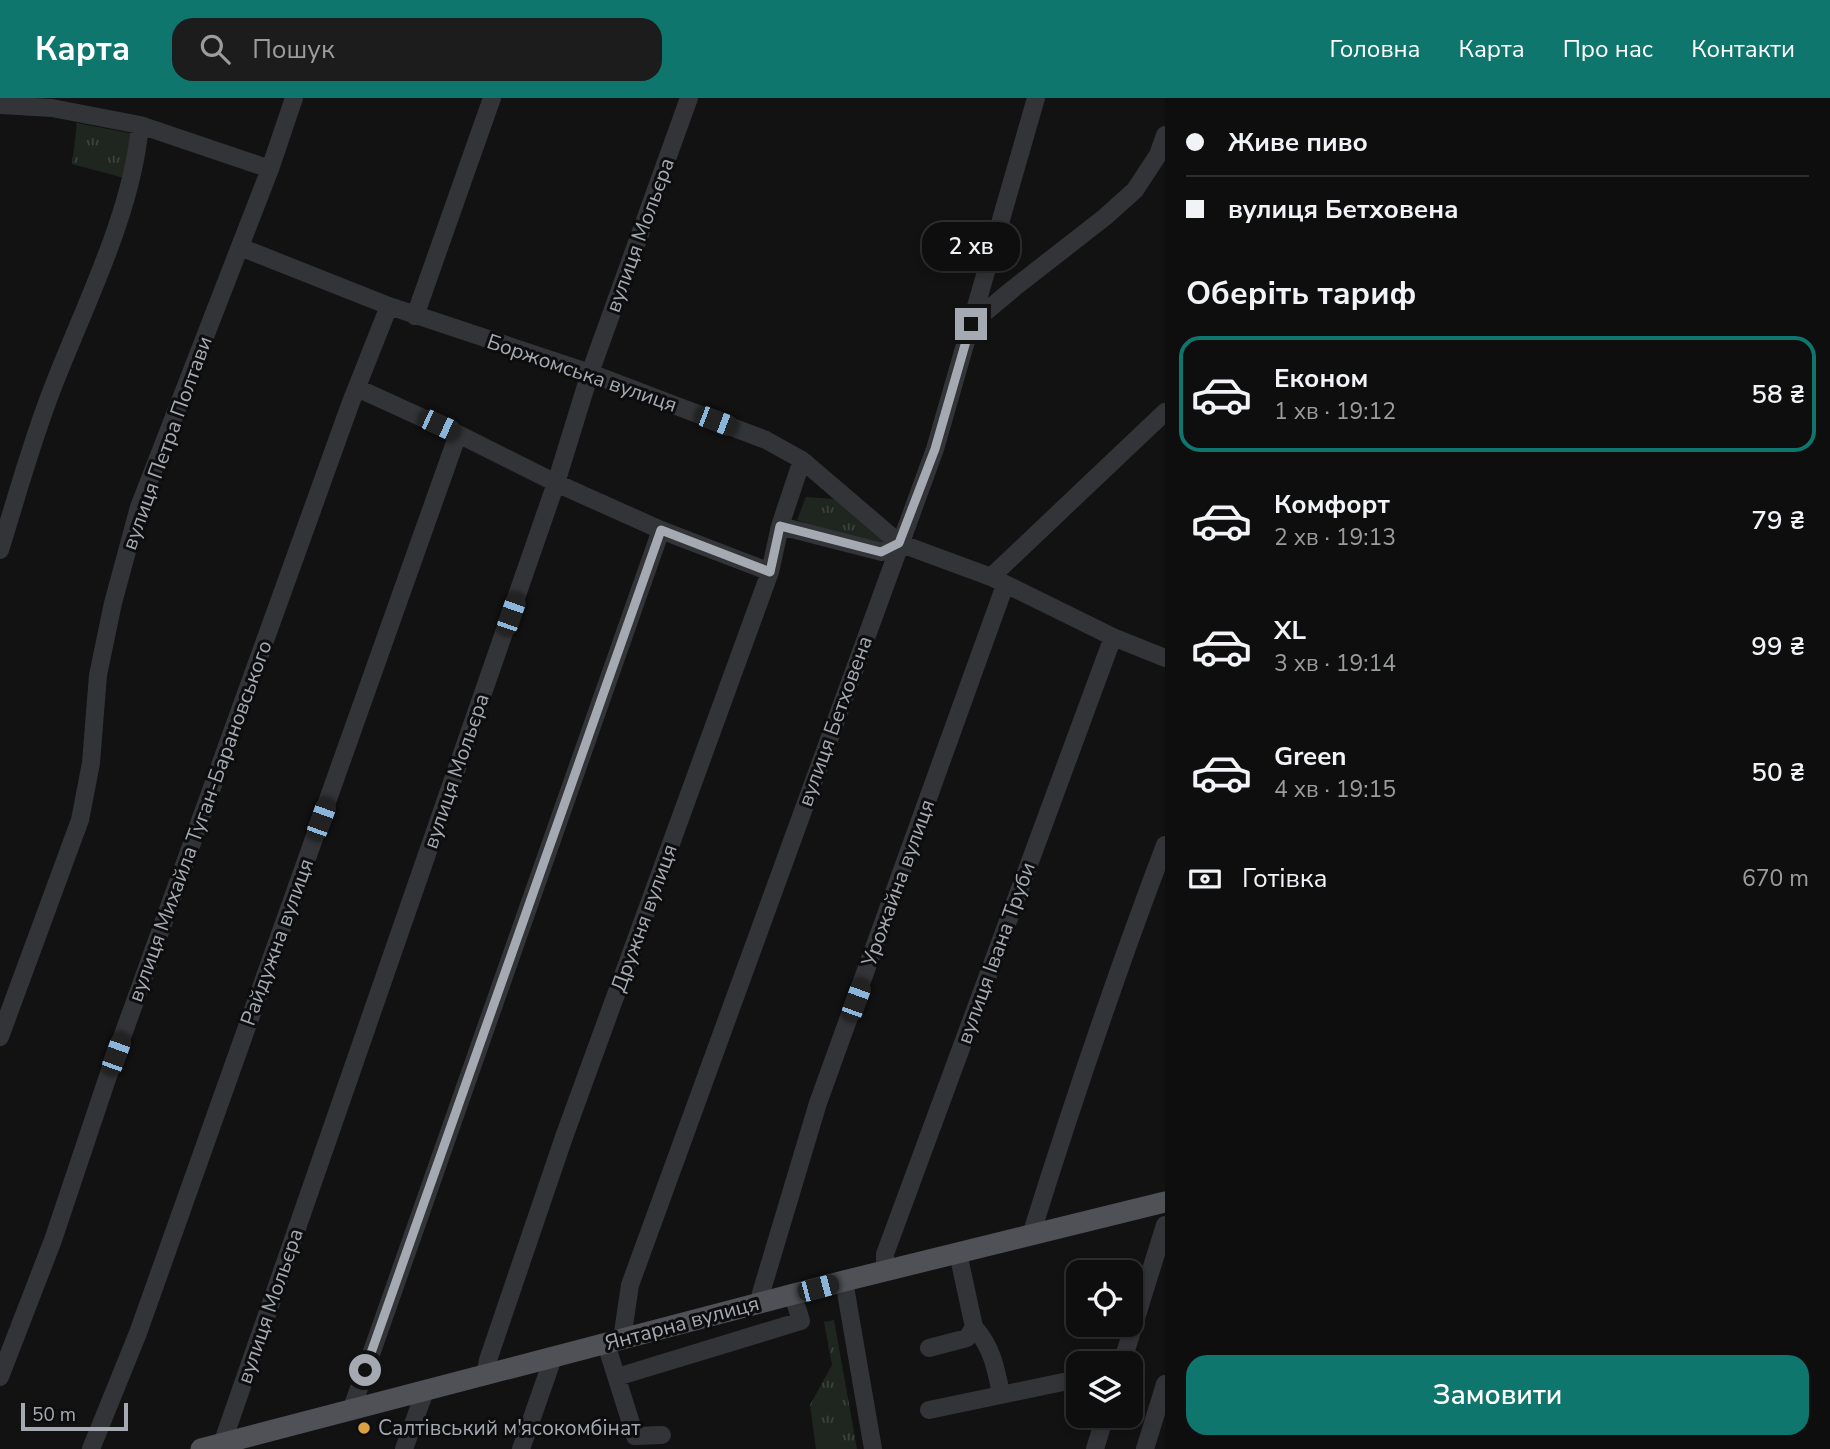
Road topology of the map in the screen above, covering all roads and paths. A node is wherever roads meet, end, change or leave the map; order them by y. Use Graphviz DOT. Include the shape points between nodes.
graph roads {
  1 [pos="294,98"];
  2 [pos="492,98"];
  3 [pos="689,98"];
  4 [pos="1036,98"];
  5 [pos="0,105"];
  6 [pos="140,125"];
  7 [pos="1165,135"];
  8 [pos="270,169"];
  9 [pos="240,247"];
  10 [pos="388,306"];
  11 [pos="415,316"];
  12 [pos="971,324"];
  13 [pos="590,373"];
  14 [pos="357,388"];
  15 [pos="1165,412"];
  16 [pos="458,434"];
  17 [pos="802,460"];
  18 [pos="556,483"];
  19 [pos="780,526"];
  20 [pos="661,530"];
  21 [pos="899,543"];
  22 [pos="0,550"];
  23 [pos="770,572"];
  24 [pos="998,581"];
  25 [pos="1113,637"];
  26 [pos="1165,658"];
  27 [pos="1165,845"];
  28 [pos="0,1037"];
  29 [pos="1165,1202"];
  30 [pos="1165,1225"];
  31 [pos="1031,1235"];
  32 [pos="958,1253"];
  33 [pos="886,1271"];
  34 [pos="844,1281"];
  35 [pos="793,1295"];
  36 [pos="761,1303"];
  37 [pos="974,1327"];
  38 [pos="614,1341"];
  39 [pos="929,1348"];
  40 [pos="1126,1351"];
  41 [pos="553,1358"];
  42 [pos="485,1376"];
  43 [pos="0,1377"];
  44 [pos="617,1377"];
  45 [pos="1063,1382"];
  46 [pos="1165,1384"];
  47 [pos="425,1391"];
  48 [pos="1001,1394"];
  49 [pos="929,1410"];
  50 [pos="351,1411"];
  51 [pos="1101,1428"];
  52 [pos="662,1435"];
  53 [pos="633,1442"];
  54 [pos="222,1444"];
  55 [pos="91,1449"];
  56 [pos="201,1449"];
  57 [pos="404,1449"];
  58 [pos="521,1449"];
  59 [pos="873,1449"];
  60 [pos="1095,1449"];
  61 [pos="1145,1449"];
  1 -- 8 [label="street, вулиця Петра Полтави"];
  2 -- 11 [label="street"];
  3 -- 13 [label="street, вулиця Мольєра"];
  4 -- 12 [label="street, вулиця Бетховена"];
  5 -- 6 [label="street" via="52,108"];
  6 -- 8 [label="street"];
  6 -- 22 [label="street" via="137,154 114,233 51,391"];
  7 -- 12 [label="street" via="1135,190"];
  8 -- 9 [label="street, вулиця Петра Полтави"];
  9 -- 10 [label="street, Боржомська вулиця"];
  9 -- 28 [label="street, вулиця Петра Полтави" via="139,507 98,675 92,763 80,820"];
  10 -- 11 [label="street, Боржомська вулиця"];
  10 -- 14 [label="street, вулиця Михайла Туган-Барановського"];
  11 -- 13 [label="street, Боржомська вулиця"];
  12 -- 21 [label="street, вулиця Бетховена" via="935,449"];
  13 -- 17 [label="street, Боржомська вулиця" via="766,440"];
  13 -- 18 [label="street, вулиця Мольєра"];
  14 -- 16 [label="street"];
  14 -- 43 [label="street, вулиця Михайла Туган-Барановського"];
  15 -- 24 [label="street"];
  16 -- 18 [label="street"];
  16 -- 55 [label="street, Райдужна вулиця" via="142,1320"];
  17 -- 19 [label="street, Дружня вулиця"];
  17 -- 21 [label="street, Боржомська вулиця"];
  18 -- 20 [label="street"];
  18 -- 54 [label="street, вулиця Мольєра"];
  19 -- 21 [label="street" via="881,552"];
  19 -- 23 [label="street, Дружня вулиця"];
  20 -- 23 [label="street"];
  20 -- 50 [label="street"];
  21 -- 24 [label="street"];
  21 -- 38 [label="street, вулиця Бетховена" via="630,1284"];
  23 -- 42 [label="street, Дружня вулиця" via="564,1137"];
  24 -- 25 [label="street"];
  24 -- 36 [label="street, Урожайна вулиця" via="818,1103"];
  25 -- 26 [label="street"];
  25 -- 33 [label="street, вулиця Івана Труби" via="886,1254"];
  27 -- 31 [label="street" via="1077,1086"];
  29 -- 31 [label="main road, Янтарна вулиця"];
  30 -- 40 [label="street"];
  31 -- 32 [label="main road, Янтарна вулиця"];
  32 -- 33 [label="main road, Янтарна вулиця"];
  32 -- 37 [label="street"];
  33 -- 34 [label="main road, Янтарна вулиця"];
  34 -- 35 [label="main road, Янтарна вулиця"];
  34 -- 59 [label="street"];
  35 -- 36 [label="main road, Янтарна вулиця"];
  35 -- 44 [label="street" via="801,1321"];
  36 -- 38 [label="main road, Янтарна вулиця"];
  37 -- 39 [label="street" via="967,1338"];
  37 -- 48 [label="street" via="992,1353"];
  38 -- 41 [label="main road, Янтарна вулиця"];
  38 -- 44 [label="street"];
  41 -- 42 [label="main road, Янтарна вулиця"];
  41 -- 58 [label="street"];
  42 -- 47 [label="main road, Янтарна вулиця"];
  44 -- 53 [label="street"];
  45 -- 48 [label="street"];
  46 -- 61 [label="street"];
  47 -- 50 [label="main road, Янтарна вулиця"];
  47 -- 57 [label="street"];
  48 -- 49 [label="street"];
  50 -- 54 [label="main road, Янтарна вулиця"];
  51 -- 60 [label="street"];
  52 -- 53 [label="street"];
  54 -- 56 [label="main road, Янтарна вулиця"];
}
